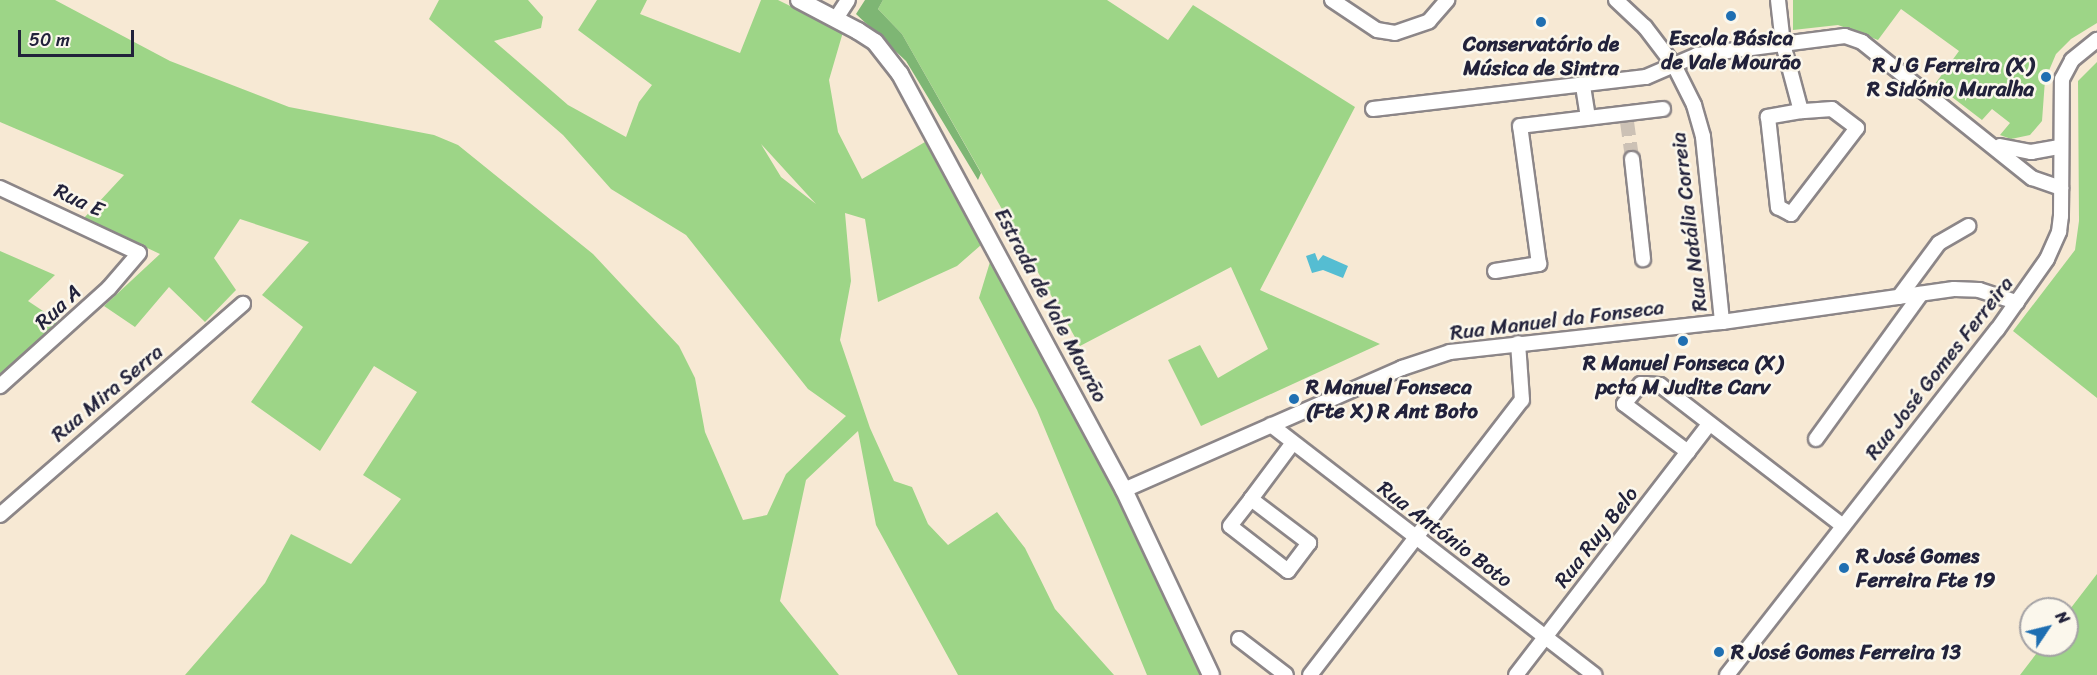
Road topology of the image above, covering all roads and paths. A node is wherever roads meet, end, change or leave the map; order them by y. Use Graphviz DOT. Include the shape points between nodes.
graph roads {
  1 [pos="799,0"];
  2 [pos="848,0"];
  3 [pos="1332,0"];
  4 [pos="1447,0"];
  5 [pos="1616,0"];
  6 [pos="1779,0"];
  7 [pos="837,17"];
  8 [pos="2097,40"];
  9 [pos="1783,44"];
  10 [pos="2091,48"];
  11 [pos="1674,65"];
  12 [pos="1583,86"];
  13 [pos="1373,109"];
  14 [pos="1663,109"];
  15 [pos="1801,111"];
  16 [pos="1588,118"];
  17 [pos="1994,144"];
  18 [pos="2060,147"];
  19 [pos="1632,159"];
  20 [pos="0,188"];
  21 [pos="2061,188"];
  22 [pos="1968,226"];
  23 [pos="140,253"];
  24 [pos="1643,258"];
  25 [pos="1495,271"];
  26 [pos="1921,294"];
  27 [pos="1899,297"];
  28 [pos="2018,302"];
  29 [pos="243,304"];
  30 [pos="1722,322"];
  31 [pos="1518,344"];
  32 [pos="0,386"];
  33 [pos="1709,424"];
  34 [pos="1271,425"];
  35 [pos="1816,438"];
  36 [pos="1292,444"];
  37 [pos="1688,452"];
  38 [pos="1124,490"];
  39 [pos="1251,499"];
  40 [pos="0,514"];
  41 [pos="1843,526"];
  42 [pos="1415,539"];
  43 [pos="1545,636"];
  44 [pos="1239,639"];
  45 [pos="1211,675"];
  46 [pos="1286,675"];
  47 [pos="1310,675"];
  48 [pos="1516,675"];
  49 [pos="1595,675"];
  50 [pos="1727,675"];
  1 -- 7 [label="street, Estrada de Vale Mourão"];
  2 -- 7 [label="street"];
  3 -- 4 [label="street" via="1377,30 1395,33 1429,21"];
  5 -- 11 [label="street, Rua Natália Correia" via="1645,27"];
  6 -- 9 [label="street"];
  7 -- 38 [label="street, Estrada de Vale Mourão" via="874,42 900,74"];
  8 -- 10 [label="street, Rua José Gomes Ferreira"];
  9 -- 11 [label="street" via="1697,55"];
  9 -- 15 [label="street"];
  9 -- 17 [label="street" via="1838,36 1862,42"];
  10 -- 18 [label="street, Rua José Gomes Ferreira" via="2062,79"];
  11 -- 12 [label="street" via="1646,77"];
  11 -- 30 [label="street, Rua Natália Correia" via="1695,105 1703,137"];
  12 -- 13 [label="street"];
  12 -- 16 [label="street"];
  14 -- 16 [label="street" via="1627,118"];
  15 -- 15 [label="street" via="1768,117 1778,207 1791,214 1857,128 1832,109"];
  16 -- 25 [label="street" via="1520,126 1539,264"];
  17 -- 18 [label="street" via="2031,152"];
  17 -- 21 [label="street" via="2032,178"];
  18 -- 21 [label="street, Rua José Gomes Ferreira"];
  19 -- 24 [label="street"];
  20 -- 23 [label="street, Rua E"];
  21 -- 28 [label="street, Rua José Gomes Ferreira" via="2055,244"];
  22 -- 27 [label="street" via="1939,243"];
  23 -- 32 [label="street, Rua A" via="109,288"];
  26 -- 27 [label="street, Rua Manuel da Fonseca"];
  26 -- 28 [label="street, Rua Manuel da Fonseca" via="1979,290"];
  26 -- 35 [label="street"];
  27 -- 30 [label="street, Rua Manuel da Fonseca"];
  28 -- 41 [label="street, Rua José Gomes Ferreira"];
  29 -- 40 [label="street, Rua Mira Serra"];
  30 -- 31 [label="street, Rua Manuel da Fonseca"];
  31 -- 34 [label="street, Rua Manuel da Fonseca" via="1440,355"];
  31 -- 42 [label="street" via="1522,400"];
  33 -- 37 [label="street, Rua Ruy Belo"];
  33 -- 37 [label="street" via="1660,385 1641,384 1630,394 1624,404"];
  33 -- 41 [label="street"];
  34 -- 36 [label="street, Rua António Boto"];
  34 -- 38 [label="street, Rua Manuel da Fonseca"];
  36 -- 39 [label="street"];
  36 -- 42 [label="street, Rua António Boto"];
  37 -- 43 [label="street, Rua Ruy Belo"];
  38 -- 45 [label="street, Estrada de Vale Mourão"];
  39 -- 39 [label="street" via="1230,526 1288,571 1309,543"];
  41 -- 50 [label="street, Rua José Gomes Ferreira"];
  42 -- 43 [label="street, Rua António Boto"];
  42 -- 47 [label="street"];
  43 -- 48 [label="street, Rua Ruy Belo"];
  43 -- 49 [label="street, Rua António Boto"];
  44 -- 46 [label="street"];
}
